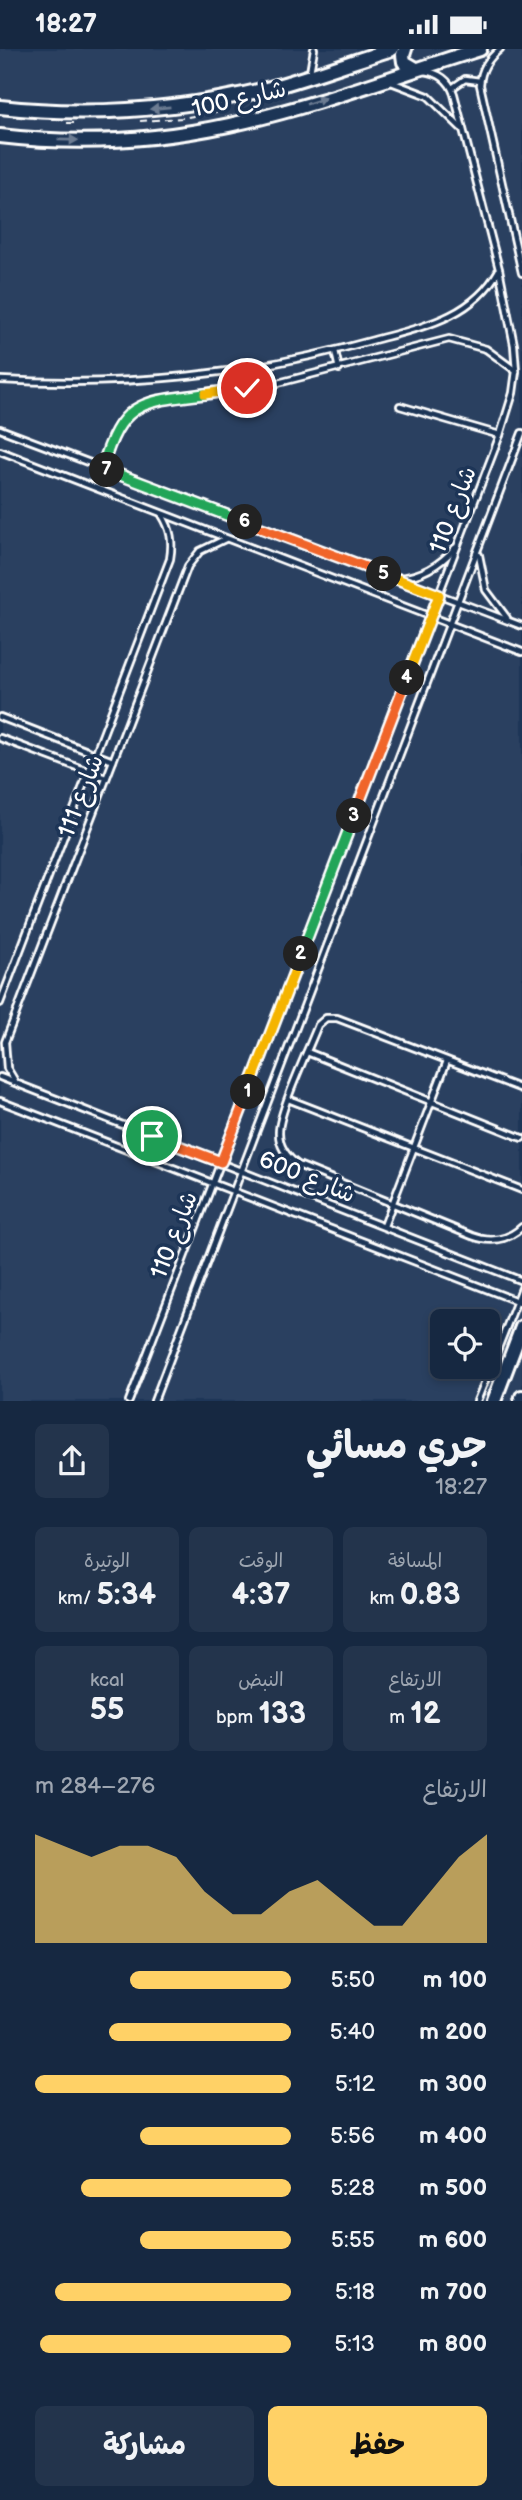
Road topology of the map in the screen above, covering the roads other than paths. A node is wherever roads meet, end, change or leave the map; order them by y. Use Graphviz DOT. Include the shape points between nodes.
graph roads {
  1 [pos="314,49"];
  2 [pos="392,49"];
  3 [pos="405,49"];
  4 [pos="480,49"];
  5 [pos="500,49"];
  6 [pos="416,69"];
  7 [pos="310,76"];
  8 [pos="383,80"];
  9 [pos="480,81"];
  10 [pos="452,88"];
  11 [pos="0,107"];
  12 [pos="463,130"];
  13 [pos="0,136"];
  14 [pos="499,269"];
  15 [pos="522,273"];
  16 [pos="335,351"];
  17 [pos="339,369"];
  18 [pos="516,371"];
  19 [pos="0,380"];
  20 [pos="400,406"];
  21 [pos="0,429"];
  22 [pos="522,433"];
  23 [pos="500,435"];
  24 [pos="0,451"];
  25 [pos="102,468"];
  26 [pos="162,514"];
  27 [pos="225,539"];
  28 [pos="459,542"];
  29 [pos="478,551"];
  30 [pos="395,578"];
  31 [pos="439,595"];
  32 [pos="459,602"];
  33 [pos="430,617"];
  34 [pos="510,621"];
  35 [pos="451,625"];
  36 [pos="522,625"];
  37 [pos="522,652"];
  38 [pos="0,717"];
  39 [pos="0,738"];
  40 [pos="95,754"];
  41 [pos="113,761"];
  42 [pos="88,771"];
  43 [pos="106,778"];
  44 [pos="0,1003"];
  45 [pos="307,1052"];
  46 [pos="447,1061"];
  47 [pos="0,1077"];
  48 [pos="16,1083"];
  49 [pos="522,1089"];
  50 [pos="288,1099"];
  51 [pos="0,1101"];
  52 [pos="431,1102"];
  53 [pos="522,1138"];
  54 [pos="414,1147"];
  55 [pos="221,1162"];
  56 [pos="243,1170"];
  57 [pos="213,1182"];
  58 [pos="522,1190"];
  59 [pos="235,1191"];
  60 [pos="392,1205"];
  61 [pos="384,1226"];
  62 [pos="522,1227"];
  63 [pos="522,1281"];
  64 [pos="522,1288"];
  65 [pos="520,1302"];
  66 [pos="522,1327"];
  67 [pos="129,1401"];
  68 [pos="154,1401"];
  69 [pos="477,1401"];
  70 [pos="494,1401"];
  1 -- 7 [label="lane"];
  2 -- 7 [label="street, شارع 100"];
  3 -- 6 [label="street" via="404,62"];
  4 -- 6 [label="street, شارع 100"];
  5 -- 9 [label="lane" via="483,68"];
  6 -- 8 [label="street, شارع 100"];
  6 -- 10 [label="lane" via="435,72"];
  7 -- 11 [label="street, شارع 100, one-way" via="245,94 161,108 76,112"];
  8 -- 12 [label="lane" via="428,96"];
  13 -- 8 [label="street, شارع 100, one-way" via="95,141 176,135 256,119"];
  9 -- 10 [label="lane" via="465,79"];
  9 -- 15 [label="lane"];
  10 -- 12 [label="lane, شارع 110"];
  12 -- 14 [label="lane, شارع 110"];
  14 -- 16 [label="lane" via="480,296 454,315"];
  14 -- 18 [label="lane, شارع 110"];
  16 -- 17 [label="lane"];
  16 -- 19 [label="lane" via="188,378 90,383"];
  17 -- 18 [label="lane" via="449,339 486,349"];
  17 -- 25 [label="lane" via="143,404 118,426"];
  18 -- 23 [label="lane, شارع 110"];
  20 -- 23 [label="lane"];
  21 -- 25 [label="lane"];
  22 -- 29 [label="lane, شارع 110"];
  23 -- 28 [label="lane, شارع 110"];
  24 -- 26 [label="lane"];
  25 -- 30 [label="lane"];
  26 -- 27 [label="lane"];
  26 -- 40 [label="lane, شارع 111" via="172,540 170,559"];
  27 -- 33 [label="lane"];
  27 -- 41 [label="lane, شارع 111" via="200,551 188,566"];
  28 -- 30 [label="lane" via="432,568"];
  28 -- 31 [label="lane, شارع 110"];
  29 -- 32 [label="lane, شارع 110"];
  29 -- 34 [label="lane" via="486,590"];
  30 -- 31 [label="lane"];
  31 -- 32 [label="lane"];
  31 -- 33 [label="lane, شارع 110"];
  32 -- 34 [label="lane"];
  32 -- 35 [label="lane, شارع 110"];
  33 -- 35 [label="lane"];
  33 -- 55 [label="lane, شارع 110"];
  34 -- 36 [label="lane"];
  35 -- 37 [label="lane"];
  35 -- 56 [label="lane, شارع 110"];
  38 -- 40 [label="lane"];
  39 -- 42 [label="lane"];
  40 -- 41 [label="lane"];
  40 -- 42 [label="lane, شارع 111"];
  41 -- 43 [label="lane, شارع 111"];
  42 -- 43 [label="lane"];
  42 -- 44 [label="lane, شارع 111"];
  43 -- 48 [label="lane, شارع 111" via="5,1042 5,1059"];
  45 -- 46 [label="lane" via="320,1023 334,1017"];
  45 -- 50 [label="lane"];
  45 -- 52 [label="lane"];
  46 -- 49 [label="lane"];
  46 -- 52 [label="lane"];
  47 -- 48 [label="lane, شارع 600"];
  48 -- 55 [label="lane, شارع 600"];
  50 -- 54 [label="lane"];
  50 -- 60 [label="lane" via="279,1132 290,1159"];
  51 -- 57 [label="lane, شارع 600"];
  52 -- 53 [label="lane"];
  52 -- 54 [label="lane"];
  54 -- 58 [label="lane"];
  54 -- 60 [label="lane"];
  55 -- 56 [label="lane, شارع 600"];
  55 -- 57 [label="lane, شارع 110"];
  56 -- 59 [label="lane, شارع 110"];
  56 -- 61 [label="lane, شارع 600"];
  57 -- 59 [label="lane, شارع 600"];
  57 -- 67 [label="lane, شارع 110"];
  59 -- 65 [label="lane, شارع 600"];
  59 -- 68 [label="lane, شارع 110"];
  60 -- 61 [label="lane"];
  60 -- 62 [label="lane" via="482,1240 503,1239"];
  61 -- 63 [label="lane, شارع 600"];
  64 -- 65 [label="lane"];
  65 -- 69 [label="lane"];
  66 -- 70 [label="street"];
}
